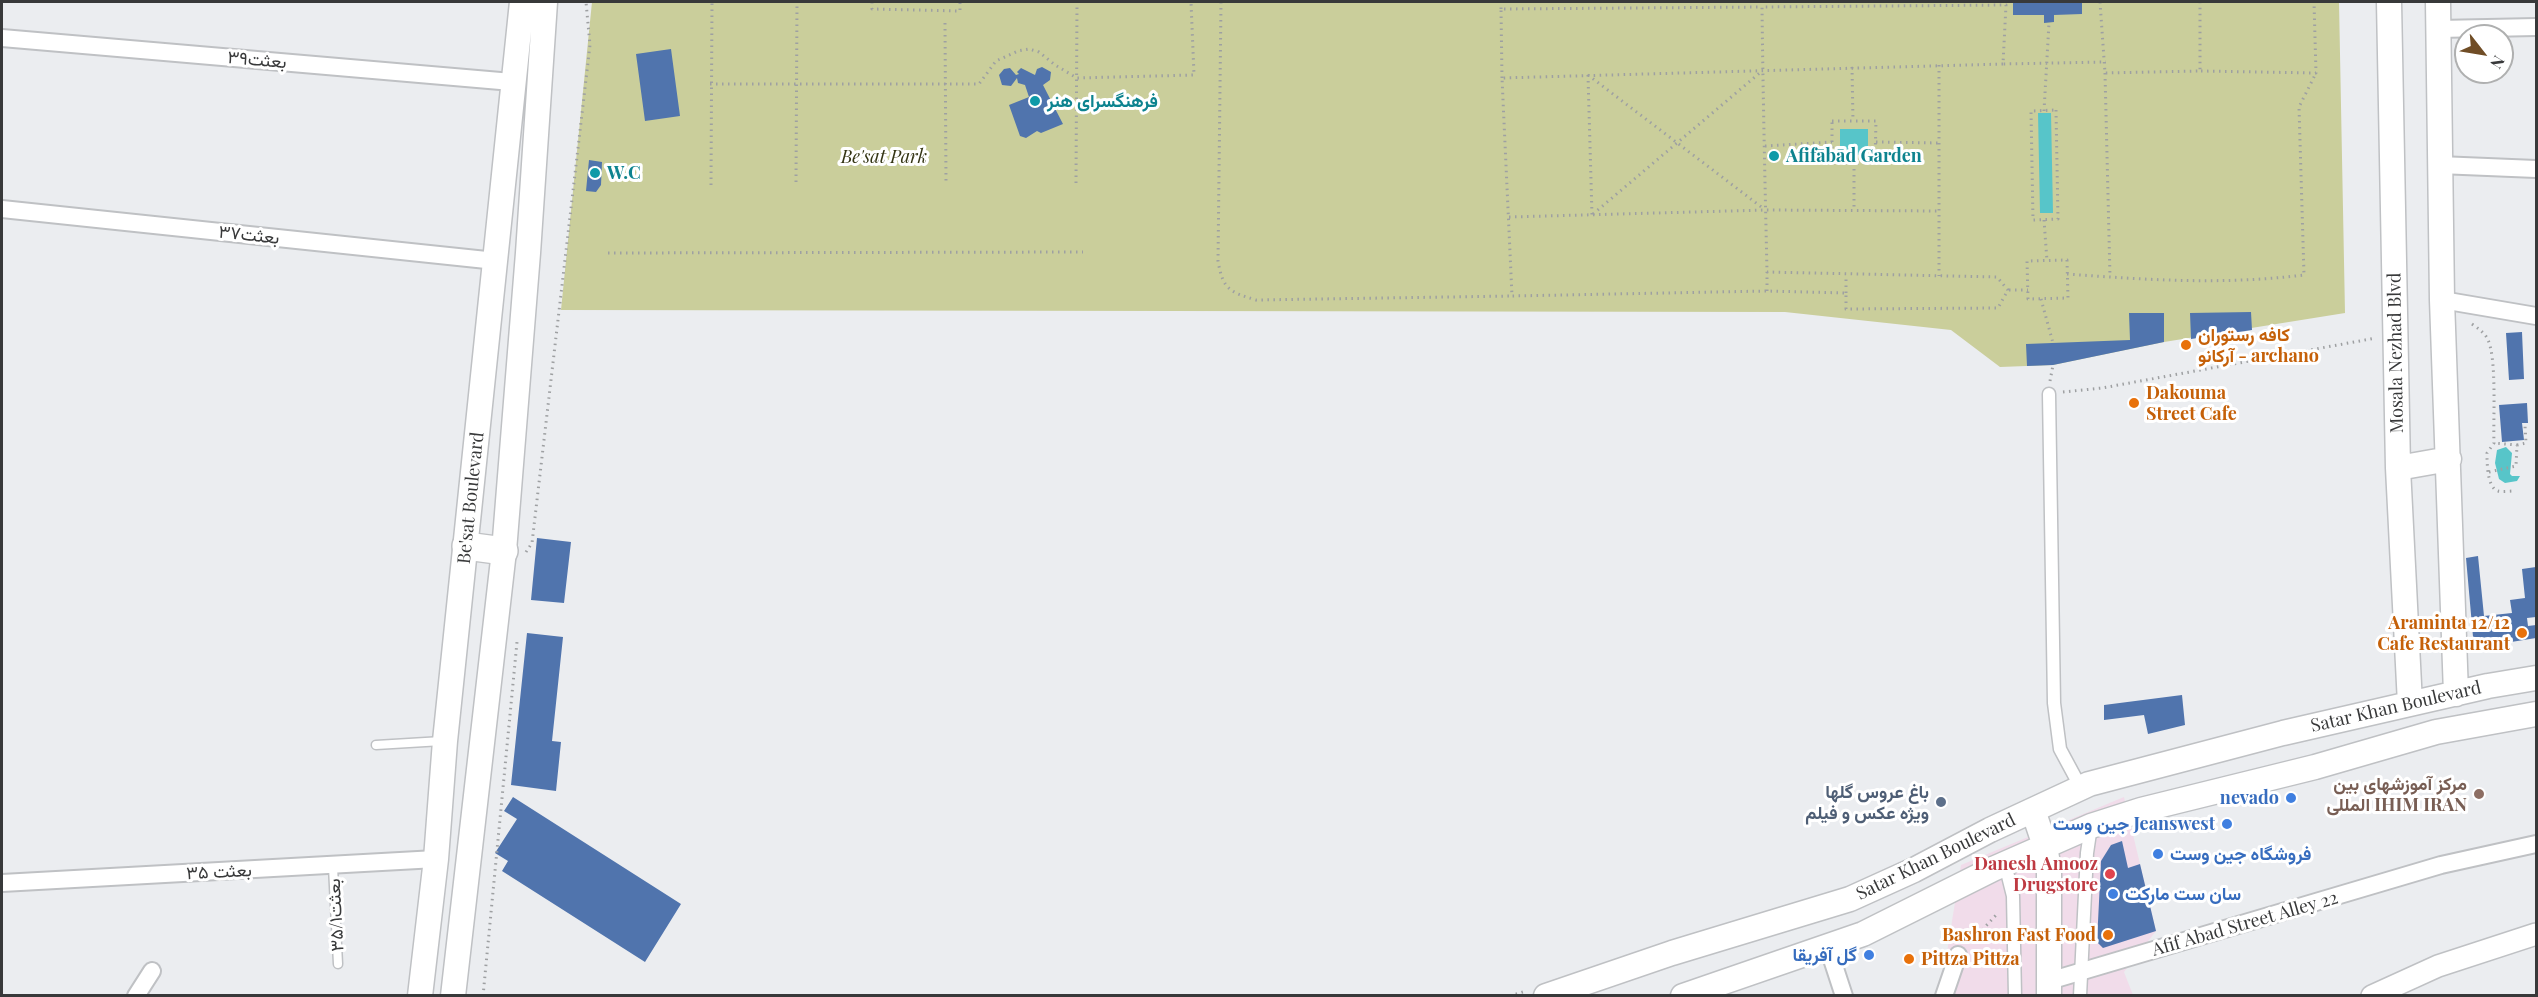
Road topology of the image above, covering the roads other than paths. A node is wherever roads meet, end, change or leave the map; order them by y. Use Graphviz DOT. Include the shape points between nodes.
graph roads {
  1 [pos="522,2"];
  2 [pos="545,2"];
  3 [pos="2389,2"];
  4 [pos="2438,2"];
  5 [pos="2536,27"];
  6 [pos="2438,29"];
  7 [pos="2,38"];
  8 [pos="512,82"];
  9 [pos="2439,165"];
  10 [pos="2536,169"];
  11 [pos="2,209"];
  12 [pos="496,261"];
  13 [pos="2442,300"];
  14 [pos="2536,316"];
  15 [pos="2049,394"];
  16 [pos="2449,459"];
  17 [pos="2398,468"];
  18 [pos="466,546"];
  19 [pos="514,552"];
  20 [pos="2536,678"];
  21 [pos="2456,694"];
  22 [pos="2410,704"];
  23 [pos="2536,714"];
  24 [pos="445,741"];
  25 [pos="376,745"];
  26 [pos="2081,788"];
  27 [pos="2033,810"];
  28 [pos="2091,826"];
  29 [pos="2536,844"];
  30 [pos="2045,846"];
  31 [pos="436,859"];
  32 [pos="2005,864"];
  33 [pos="333,867"];
  34 [pos="2,884"];
  35 [pos="2536,934"];
  36 [pos="1828,947"];
  37 [pos="1958,956"];
  38 [pos="338,964"];
  39 [pos="152,971"];
  40 [pos="2080,972"];
  41 [pos="2049,988"];
  42 [pos="136,996"];
  43 [pos="420,996"];
  44 [pos="453,996"];
  45 [pos="1546,996"];
  46 [pos="1683,996"];
  47 [pos="1844,996"];
  48 [pos="1944,996"];
  49 [pos="2015,996"];
  50 [pos="2080,996"];
  51 [pos="2372,996"];
  1 -- 8 [label="main road, Be'sat Boulevard"];
  2 -- 19 [label="main road, Be'sat Boulevard"];
  3 -- 17 [label="main road, Mosala Nezhad Blvd"];
  4 -- 6 [label="main road"];
  5 -- 6 [label="street"];
  6 -- 9 [label="main road"];
  7 -- 8 [label="street, بعثت۳۹"];
  8 -- 12 [label="main road, Be'sat Boulevard"];
  9 -- 10 [label="street"];
  9 -- 13 [label="main road"];
  11 -- 12 [label="street, بعثت۳۷"];
  12 -- 18 [label="main road, Be'sat Boulevard"];
  13 -- 14 [label="street"];
  13 -- 16 [label="main road"];
  15 -- 26 [label="street" via="2054,703 2060,749"];
  16 -- 17 [label="main road"];
  16 -- 21 [label="main road"];
  17 -- 22 [label="main road, Mosala Nezhad Blvd"];
  18 -- 19 [label="main road"];
  18 -- 24 [label="main road, Be'sat Boulevard"];
  19 -- 44 [label="main road, Be'sat Boulevard"];
  20 -- 21 [label="main road, Satar Khan Boulevard"];
  21 -- 22 [label="main road, Satar Khan Boulevard"];
  22 -- 26 [label="main road, Satar Khan Boulevard" via="2283,733"];
  23 -- 28 [label="main road, Satar Khan Boulevard" via="2436,732"];
  24 -- 25 [label="lane"];
  24 -- 31 [label="main road, Be'sat Boulevard"];
  26 -- 27 [label="main road, Satar Khan Boulevard"];
  27 -- 30 [label="main road"];
  27 -- 45 [label="main road, Satar Khan Boulevard" via="1850,899"];
  28 -- 30 [label="main road, Satar Khan Boulevard"];
  28 -- 40 [label="street"];
  29 -- 40 [label="street, Afif Abad Street Alley 22" via="2441,865"];
  30 -- 32 [label="main road, Satar Khan Boulevard"];
  30 -- 41 [label="main road" via="2049,878"];
  31 -- 33 [label="street, ۳۵ بعثت"];
  31 -- 43 [label="main road, Be'sat Boulevard"];
  32 -- 36 [label="main road, Satar Khan Boulevard" via="1863,934"];
  32 -- 49 [label="street" via="2013,896"];
  33 -- 34 [label="street, ۳۵ بعثت"];
  33 -- 38 [label="lane, بعثت۳۵/۱"];
  35 -- 51 [label="street" via="2438,966"];
  36 -- 46 [label="main road, Satar Khan Boulevard"];
  36 -- 47 [label="street"];
  37 -- 48 [label="street"];
  39 -- 42 [label="street"];
  40 -- 41 [label="street, Afif Abad Street Alley 22"];
  40 -- 50 [label="street"];
}
